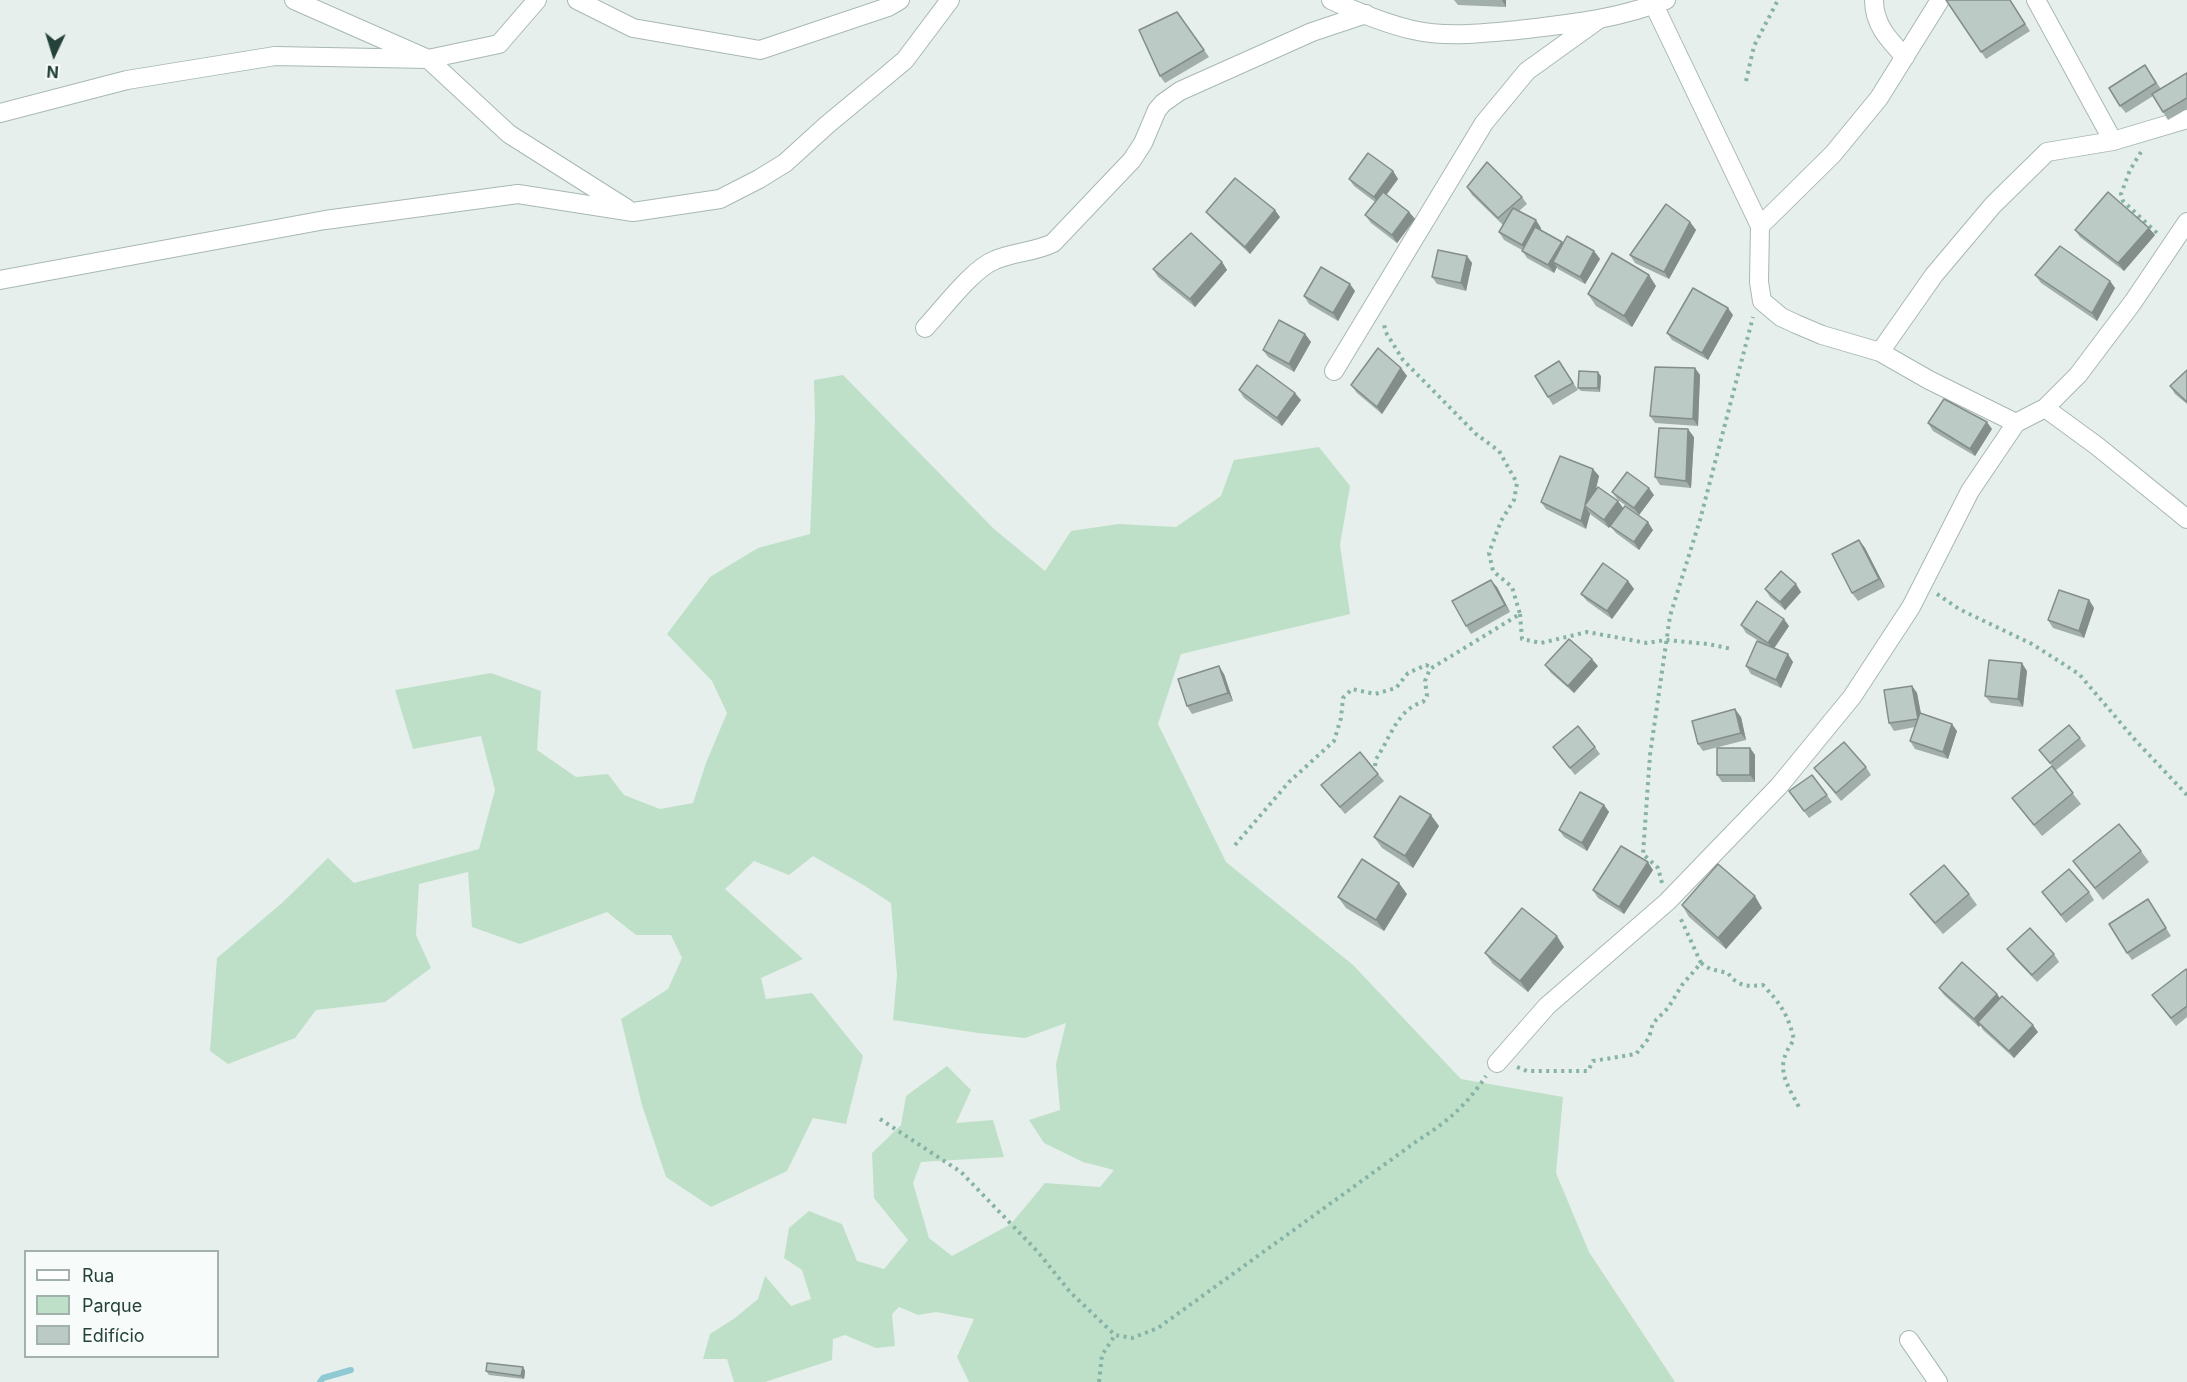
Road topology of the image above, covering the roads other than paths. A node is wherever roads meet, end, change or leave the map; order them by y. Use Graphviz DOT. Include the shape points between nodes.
graph roads {
  1 [pos="294,0"];
  2 [pos="537,0"];
  3 [pos="577,0"];
  4 [pos="900,0"];
  5 [pos="950,0"];
  6 [pos="1331,0"];
  7 [pos="1874,0"];
  8 [pos="1940,0"];
  9 [pos="2036,0"];
  10 [pos="1660,2"];
  11 [pos="1629,6"];
  12 [pos="1366,14"];
  13 [pos="1598,20"];
  14 [pos="1905,57"];
  15 [pos="428,59"];
  16 [pos="0,113"];
  17 [pos="2187,119"];
  18 [pos="2113,141"];
  19 [pos="633,212"];
  20 [pos="2187,222"];
  21 [pos="1760,226"];
  22 [pos="0,280"];
  23 [pos="925,328"];
  24 [pos="1881,352"];
  25 [pos="1334,371"];
  26 [pos="2044,408"];
  27 [pos="2016,423"];
  28 [pos="2187,519"];
  29 [pos="1497,1063"];
  30 [pos="1909,1340"];
  31 [pos="1938,1382"];
  1 -- 15 [label="street"];
  2 -- 15 [label="street" via="499,44"];
  3 -- 4 [label="street" via="633,28 760,50"];
  5 -- 19 [label="street" via="904,60 784,163 720,199"];
  6 -- 12 [label="street"];
  7 -- 14 [label="street" via="1882,32"];
  8 -- 14 [label="street"];
  9 -- 18 [label="street"];
  10 -- 11 [label="street"];
  10 -- 21 [label="street" via="1668,30"];
  11 -- 13 [label="street"];
  12 -- 13 [label="street" via="1413,30 1453,34"];
  12 -- 23 [label="street" via="1312,32 1180,91 1162,103 1132,160 1053,243 994,260 976,270"];
  13 -- 25 [label="street" via="1527,71 1484,123"];
  14 -- 21 [label="street" via="1880,98 1833,154"];
  15 -- 16 [label="street" via="275,56 127,80"];
  15 -- 19 [label="street" via="509,134"];
  17 -- 18 [label="street"];
  18 -- 24 [label="street" via="2047,152 2032,165 1934,275"];
  19 -- 22 [label="street" via="518,194 325,220"];
  20 -- 26 [label="street" via="2105,341"];
  21 -- 24 [label="street" via="1762,301 1796,324"];
  24 -- 27 [label="street"];
  26 -- 27 [label="street"];
  26 -- 28 [label="street"];
  27 -- 29 [label="street" via="1970,491 1924,585 1845,706 1779,786 1667,902 1547,1006"];
  30 -- 31 [label="street"];
}
